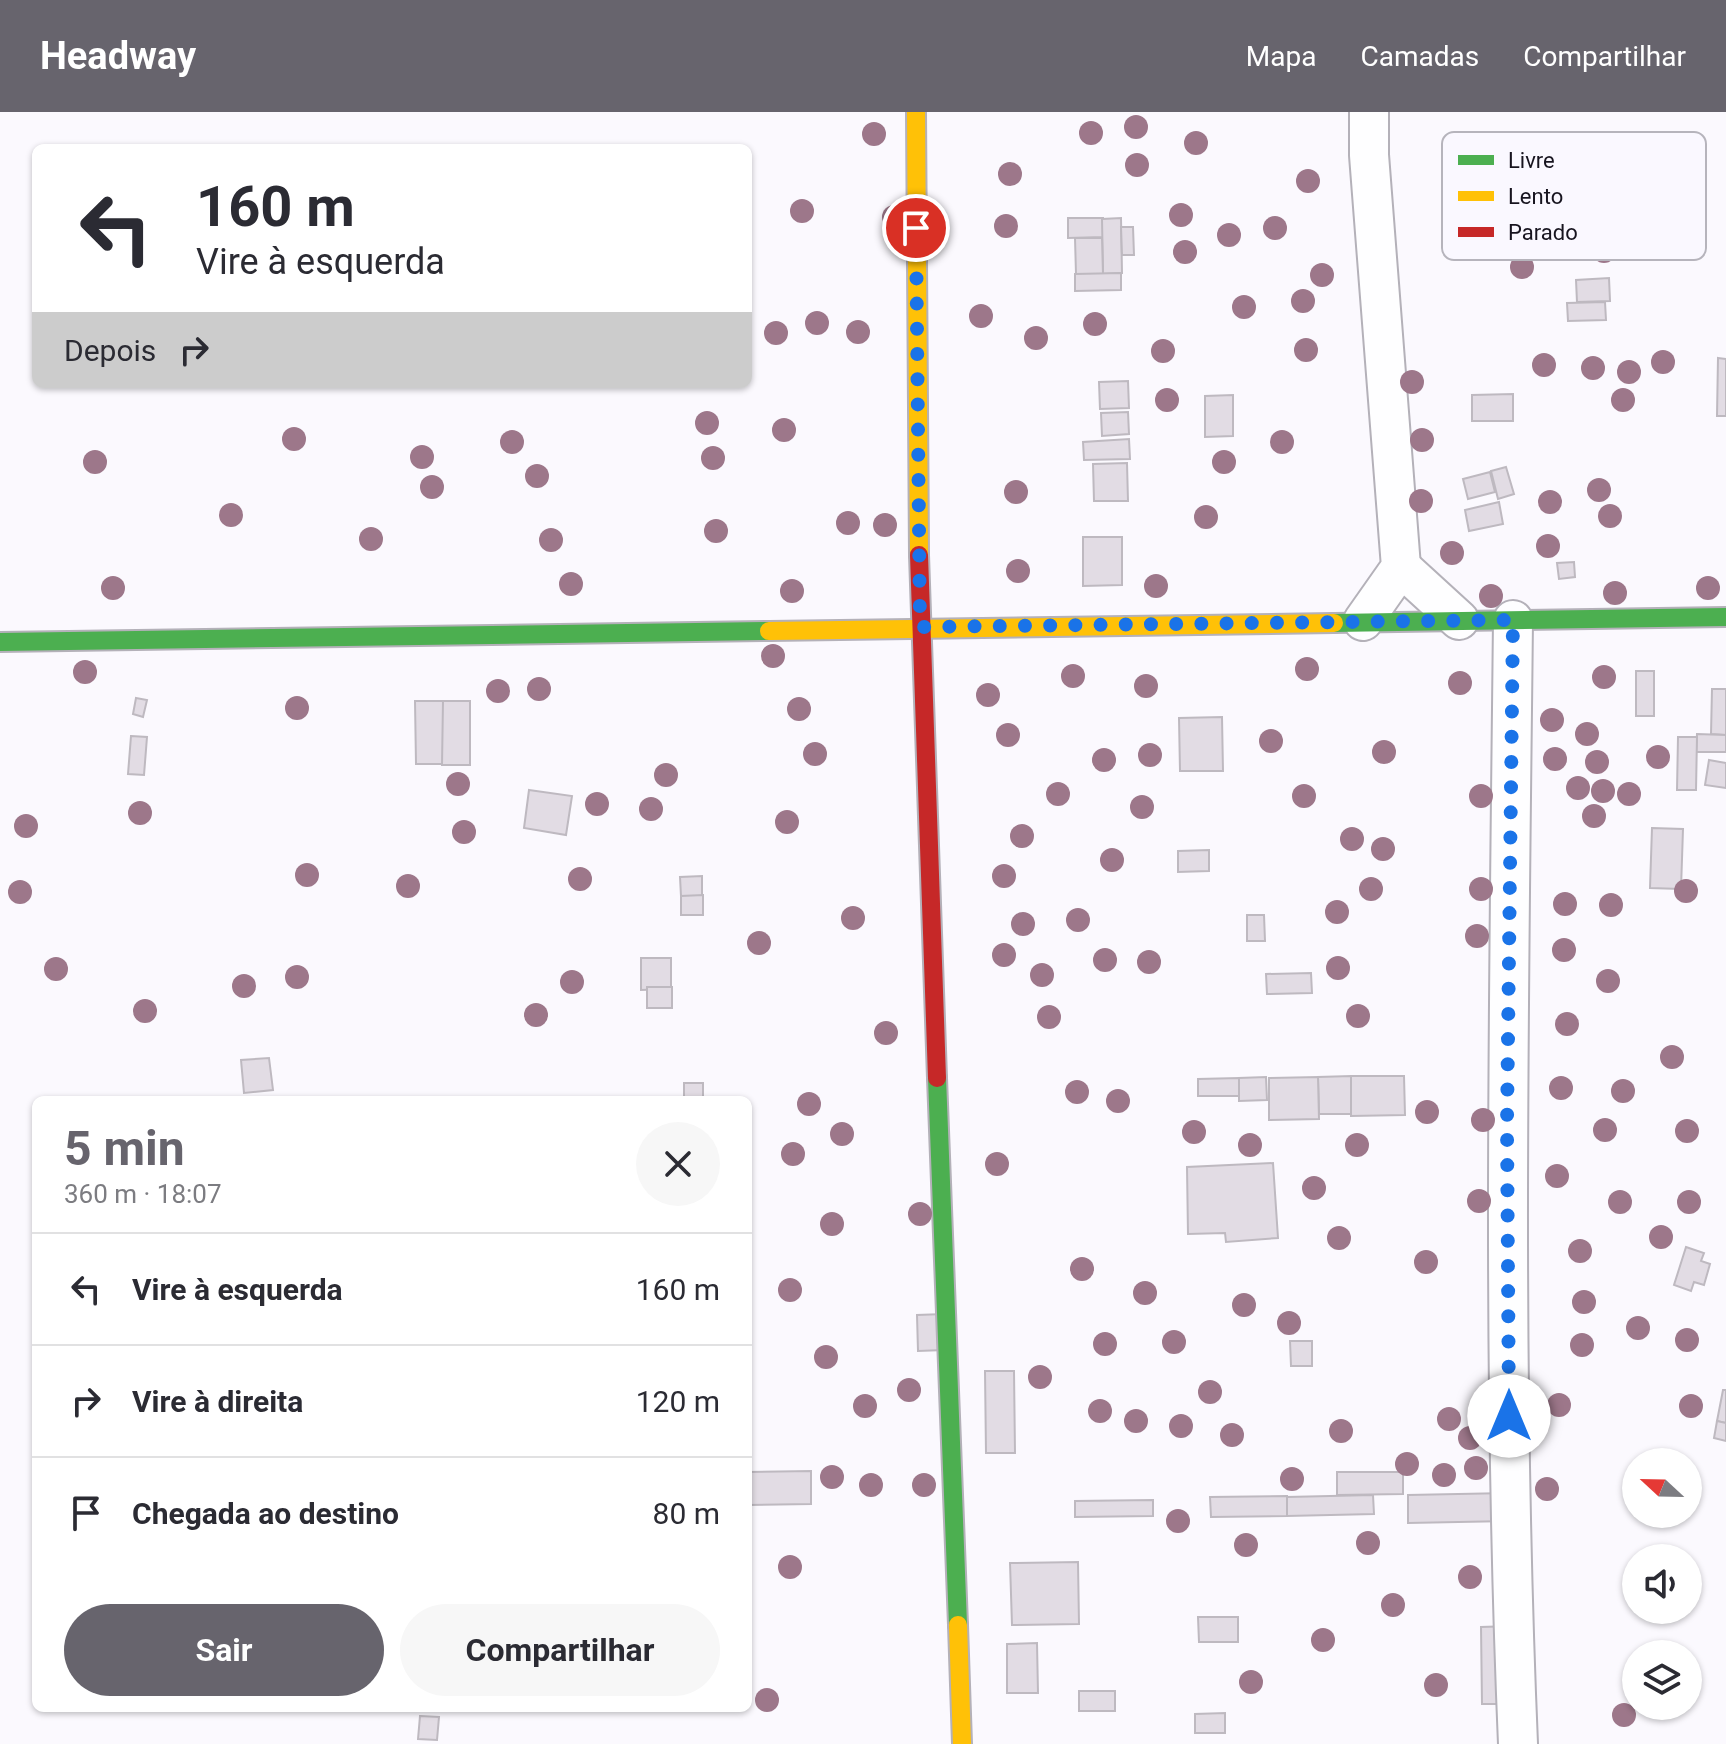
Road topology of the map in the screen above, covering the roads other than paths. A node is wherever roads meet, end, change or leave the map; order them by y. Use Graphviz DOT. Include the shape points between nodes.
graph roads {
  1 [pos="916,112"];
  2 [pos="1369,112"];
  3 [pos="1401,567"];
  4 [pos="1726,617"];
  5 [pos="1459,620"];
  6 [pos="1513,620"];
  7 [pos="1363,621"];
  8 [pos="920,627"];
  9 [pos="0,642"];
  10 [pos="962,1744"];
  11 [pos="1518,1744"];
  1 -- 8 [label="street"];
  2 -- 3 [label="street"];
  3 -- 5 [label="street"];
  3 -- 7 [label="street"];
  4 -- 6 [label="street"];
  5 -- 6 [label="street"];
  5 -- 7 [label="street"];
  6 -- 11 [label="street" via="1507,1124"];
  7 -- 8 [label="street"];
  8 -- 9 [label="street"];
  8 -- 10 [label="street"];
}
